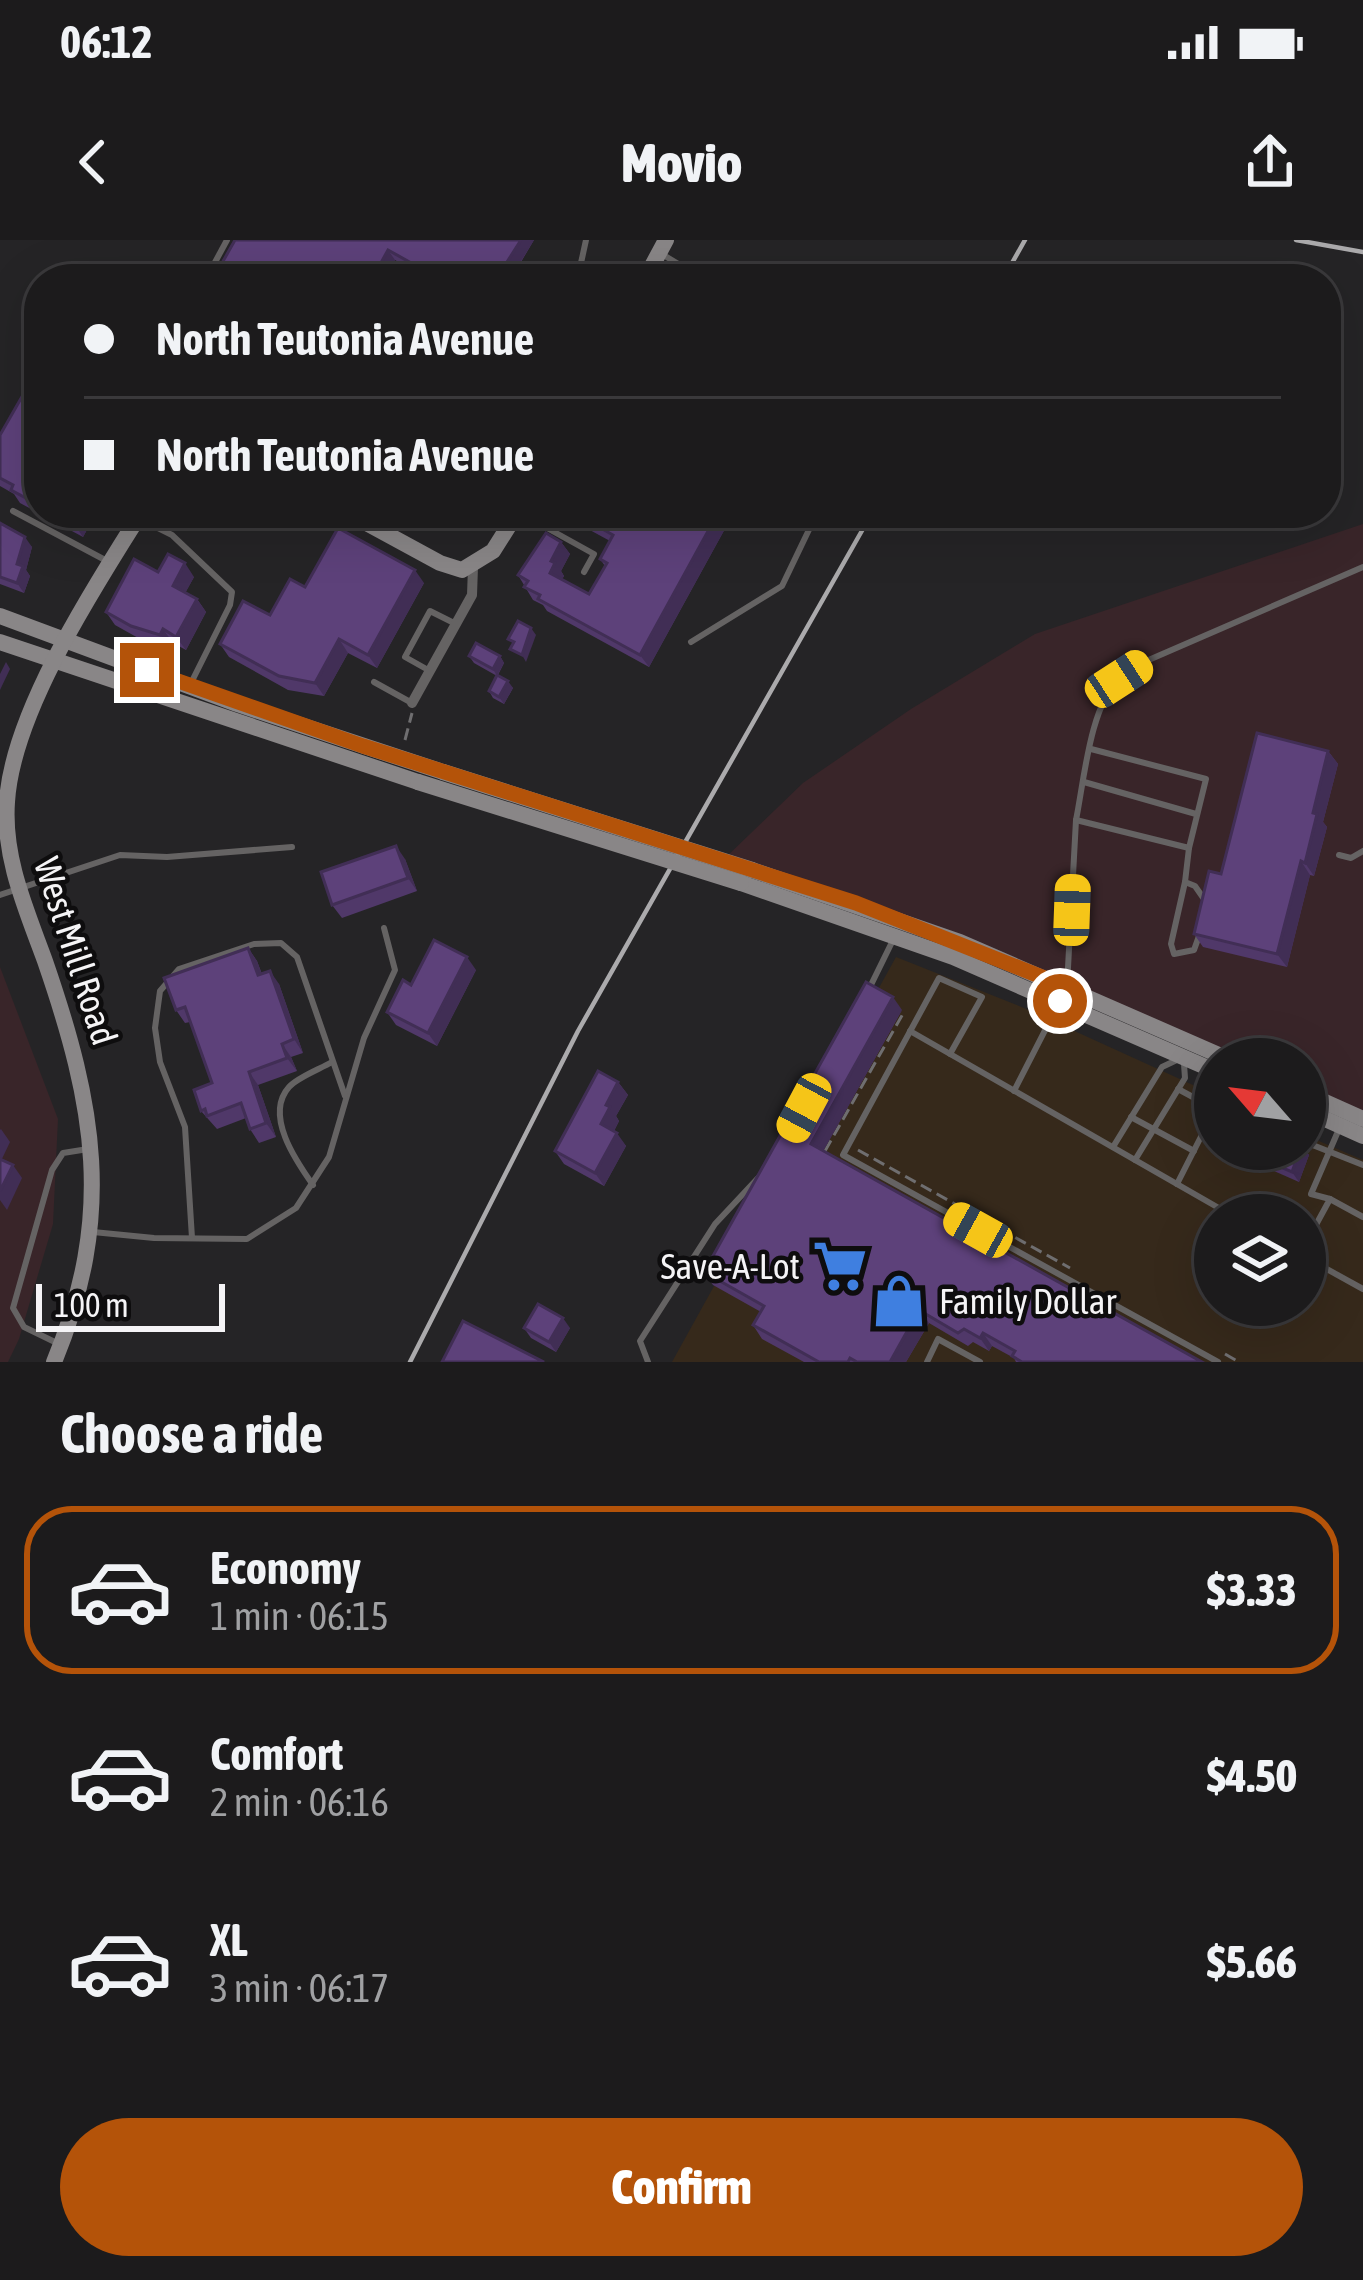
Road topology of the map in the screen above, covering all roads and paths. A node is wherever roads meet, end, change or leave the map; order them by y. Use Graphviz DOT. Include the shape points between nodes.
graph roads {
  1 [pos="13,511"];
  2 [pos="24,517"];
  3 [pos="45,528"];
  4 [pos="131,528"];
  5 [pos="160,528"];
  6 [pos="375,528"];
  7 [pos="394,528"];
  8 [pos="508,528"];
  9 [pos="546,528"];
  10 [pos="811,528"];
  11 [pos="389,536"];
  12 [pos="110,562"];
  13 [pos="473,567"];
  14 [pos="1363,567"];
  15 [pos="584,572"];
  16 [pos="0,616"];
  17 [pos="456,624"];
  18 [pos="68,640"];
  19 [pos="0,642"];
  20 [pos="691,642"];
  21 [pos="56,661"];
  22 [pos="430,671"];
  23 [pos="374,682"];
  24 [pos="187,695"];
  25 [pos="412,703"];
  26 [pos="405,740"];
  27 [pos="1091,749"];
  28 [pos="1084,782"];
  29 [pos="1197,814"];
  30 [pos="1076,820"];
  31 [pos="292,847"];
  32 [pos="1189,848"];
  33 [pos="1363,851"];
  34 [pos="1339,855"];
  35 [pos="747,877"];
  36 [pos="1185,882"];
  37 [pos="20,889"];
  38 [pos="0,895"];
  39 [pos="1205,904"];
  40 [pos="1202,923"];
  41 [pos="899,927"];
  42 [pos="384,928"];
  43 [pos="1064,994"];
  44 [pos="860,1006"];
  45 [pos="904,1012"];
  46 [pos="910,1031"];
  47 [pos="1187,1050"];
  48 [pos="1194,1052"];
  49 [pos="950,1054"];
  50 [pos="1194,1055"];
  51 [pos="332,1062"];
  52 [pos="1178,1089"];
  53 [pos="1014,1091"];
  54 [pos="345,1096"];
  55 [pos="1194,1098"];
  56 [pos="1326,1102"];
  57 [pos="1131,1118"];
  58 [pos="1363,1119"];
  59 [pos="1326,1120"];
  60 [pos="1340,1126"];
  61 [pos="1153,1130"];
  62 [pos="1363,1136"];
  63 [pos="849,1145"];
  64 [pos="1113,1147"];
  65 [pos="92,1148"];
  66 [pos="1326,1150"];
  67 [pos="1194,1151"];
  68 [pos="1330,1151"];
  69 [pos="823,1155"];
  70 [pos="1135,1160"];
  71 [pos="1363,1165"];
  72 [pos="769,1167"];
  73 [pos="1177,1184"];
  74 [pos="313,1185"];
  75 [pos="1194,1194"];
  76 [pos="1330,1199"];
  77 [pos="1326,1206"];
  78 [pos="1363,1217"];
  79 [pos="89,1232"];
  80 [pos="192,1238"];
  81 [pos="1326,1268"];
  82 [pos="1082,1275"];
  83 [pos="1363,1288"];
  84 [pos="57,1353"];
  85 [pos="648,1362"];
  86 [pos="927,1362"];
  87 [pos="980,1362"];
  88 [pos="1218,1362"];
  1 -- 2 [label="lane"];
  3 -- 12 [label="lane"];
  4 -- 12 [label="main road, West Mill Road"];
  5 -- 24 [label="lane" via="232,592"];
  6 -- 11 [label="main road"];
  7 -- 11 [label="lane"];
  8 -- 13 [label="main road"];
  9 -- 15 [label="lane" via="594,554"];
  10 -- 20 [label="lane" via="782,586"];
  11 -- 13 [label="main road" via="450,568"];
  12 -- 18 [label="main road, West Mill Road"];
  13 -- 17 [label="street" via="472,595"];
  14 -- 27 [label="lane" via="1144,662 1106,696"];
  16 -- 18 [label="main road"];
  17 -- 22 [label="street"];
  17 -- 22 [label="lane" via="430,611 405,657"];
  18 -- 21 [label="main road, West Mill Road"];
  18 -- 24 [label="main road"];
  19 -- 21 [label="main road"];
  21 -- 24 [label="main road"];
  21 -- 37 [label="main road, West Mill Road" via="11,766 8,838"];
  22 -- 25 [label="street"];
  23 -- 25 [label="lane"];
  24 -- 35 [label="main road, bridge"];
  24 -- 35 [label="main road, bridge" via="418,782"];
  25 -- 26 [label="path"];
  27 -- 28 [label="lane"];
  27 -- 29 [label="lane" via="1206,779"];
  28 -- 29 [label="lane"];
  28 -- 30 [label="lane"];
  29 -- 32 [label="lane"];
  30 -- 32 [label="lane"];
  30 -- 43 [label="lane"];
  31 -- 37 [label="lane" via="120,855"];
  32 -- 36 [label="lane"];
  33 -- 34 [label="lane"];
  35 -- 41 [label="main road"];
  36 -- 39 [label="lane"];
  36 -- 40 [label="lane" via="1174,954 1194,950"];
  37 -- 38 [label="lane"];
  37 -- 65 [label="main road, West Mill Road" via="73,1045"];
  41 -- 43 [label="main road"];
  41 -- 44 [label="lane"];
  42 -- 54 [label="lane" via="395,970"];
  43 -- 47 [label="main road"];
  43 -- 53 [label="lane"];
  45 -- 69 [label="path"];
  46 -- 49 [label="lane"];
  46 -- 49 [label="lane" via="939,977 982,998"];
  46 -- 63 [label="lane"];
  47 -- 48 [label="main road"];
  47 -- 50 [label="main road"];
  47 -- 52 [label="lane"];
  47 -- 57 [label="lane" via="1162,1067"];
  49 -- 53 [label="lane"];
  51 -- 54 [label="lane"];
  51 -- 74 [label="lane" via="288,1087 279,1112"];
  51 -- 80 [label="lane" via="297,957 281,943 179,969 160,991 155,1028 185,1127"];
  52 -- 55 [label="lane"];
  52 -- 61 [label="lane"];
  53 -- 64 [label="lane"];
  54 -- 74 [label="lane"];
  56 -- 58 [label="main road"];
  57 -- 61 [label="lane"];
  57 -- 64 [label="lane"];
  59 -- 60 [label="main road"];
  60 -- 62 [label="main road"];
  60 -- 68 [label="lane"];
  61 -- 67 [label="lane"];
  61 -- 70 [label="lane"];
  63 -- 82 [label="path"];
  63 -- 88 [label="lane" via="843,1155"];
  64 -- 70 [label="lane"];
  65 -- 79 [label="main road, West Mill Road"];
  65 -- 84 [label="lane" via="63,1153 52,1170 13,1308"];
  66 -- 68 [label="lane"];
  67 -- 73 [label="lane"];
  68 -- 71 [label="lane"];
  68 -- 76 [label="lane" via="1311,1194"];
  70 -- 73 [label="lane"];
  72 -- 85 [label="lane" via="715,1224 640,1341"];
  73 -- 75 [label="lane"];
  74 -- 80 [label="lane" via="296,1208 247,1239"];
  76 -- 77 [label="lane"];
  76 -- 78 [label="lane"];
  79 -- 80 [label="lane"];
  79 -- 84 [label="main road, West Mill Road"];
  81 -- 83 [label="lane"];
  86 -- 87 [label="lane" via="938,1340"];
}
